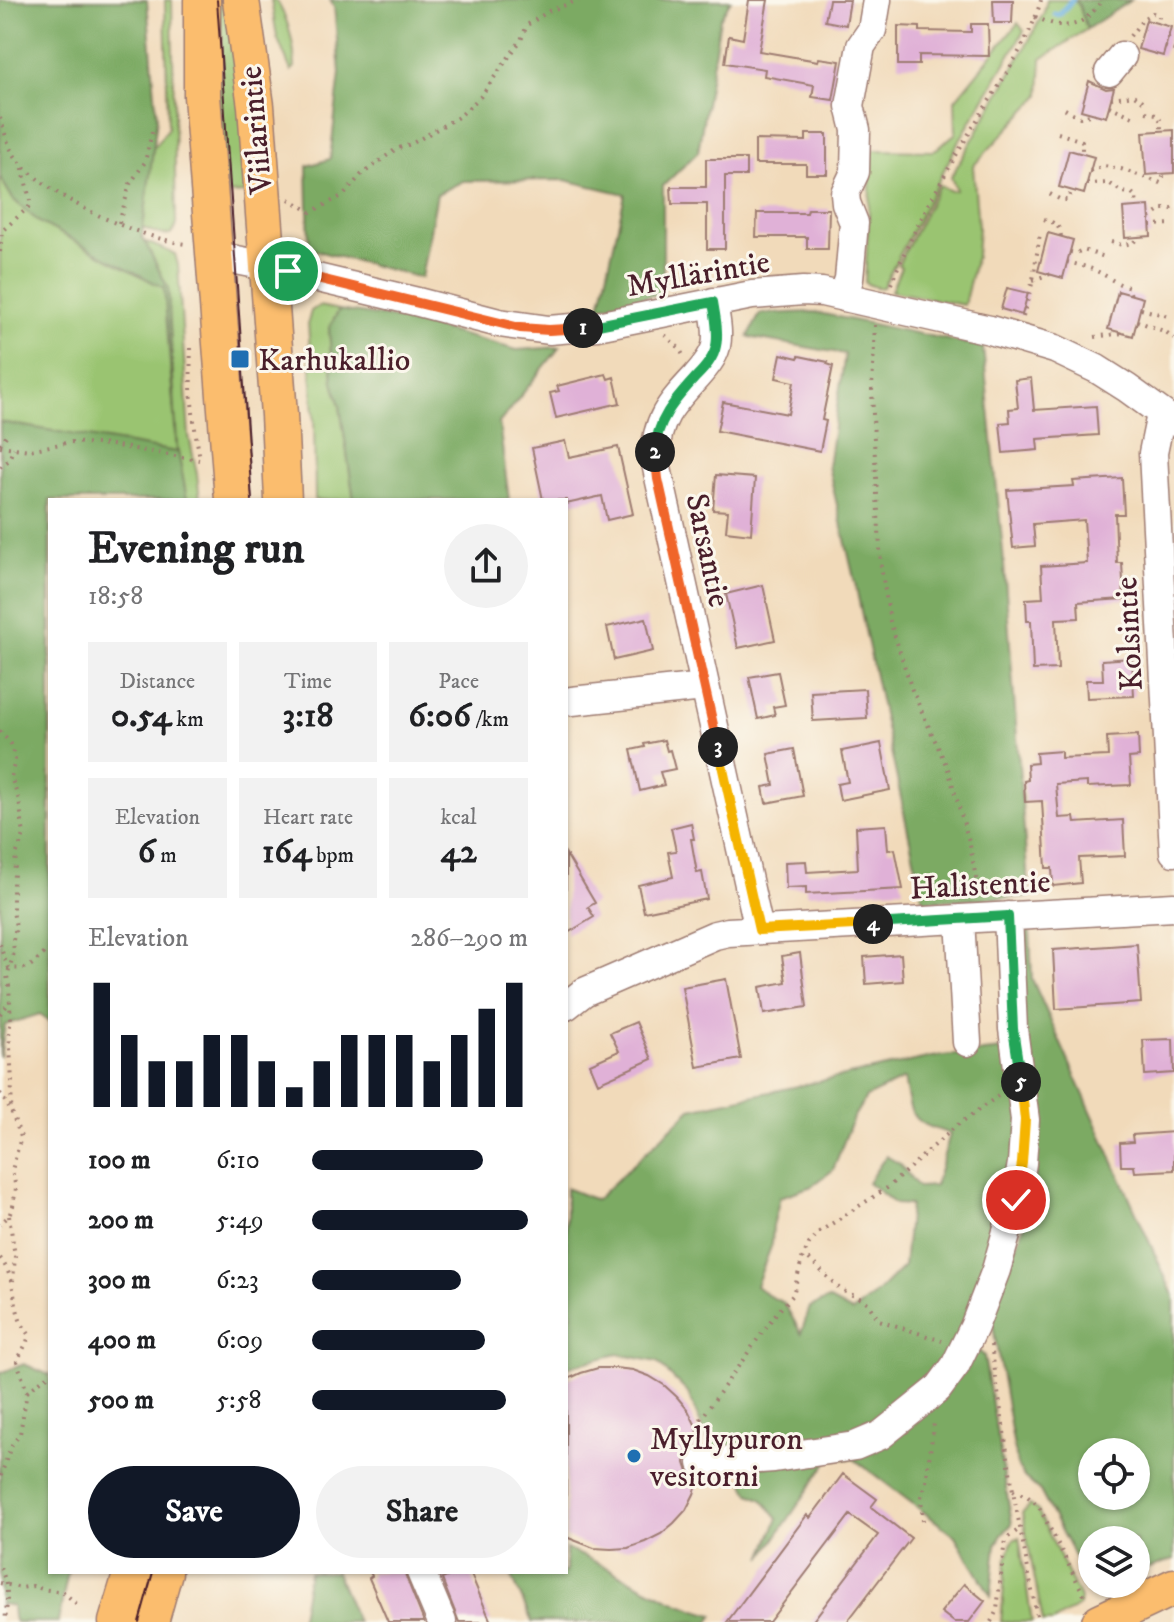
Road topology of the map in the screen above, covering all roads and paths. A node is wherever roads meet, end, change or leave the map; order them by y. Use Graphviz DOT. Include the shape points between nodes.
graph roads {
  1 [pos="202,0"];
  2 [pos="241,0"];
  3 [pos="579,0"];
  4 [pos="877,0"];
  5 [pos="1041,0"];
  6 [pos="1102,0"];
  7 [pos="1035,17"];
  8 [pos="1158,24"];
  9 [pos="1165,47"];
  10 [pos="1174,50"];
  11 [pos="1146,103"];
  12 [pos="1109,106"];
  13 [pos="1065,109"];
  14 [pos="1146,112"];
  15 [pos="1095,114"];
  16 [pos="0,118"];
  17 [pos="1138,119"];
  18 [pos="153,128"];
  19 [pos="1161,131"];
  20 [pos="1058,133"];
  21 [pos="1082,153"];
  22 [pos="21,163"];
  23 [pos="1090,171"];
  24 [pos="1164,174"];
  25 [pos="1087,184"];
  26 [pos="1071,191"];
  27 [pos="1050,194"];
  28 [pos="282,196"];
  29 [pos="1137,207"];
  30 [pos="1174,214"];
  31 [pos="1150,218"];
  32 [pos="1044,219"];
  33 [pos="119,223"];
  34 [pos="1174,224"];
  35 [pos="1150,225"];
  36 [pos="1040,233"];
  37 [pos="1061,237"];
  38 [pos="1138,237"];
  39 [pos="1111,242"];
  40 [pos="201,250"];
  41 [pos="0,252"];
  42 [pos="1070,252"];
  43 [pos="1108,258"];
  44 [pos="1067,262"];
  45 [pos="267,266"];
  46 [pos="1050,274"];
  47 [pos="1033,280"];
  48 [pos="886,294"];
  49 [pos="1131,295"];
  50 [pos="843,297"];
  51 [pos="713,302"];
  52 [pos="1141,309"];
  53 [pos="1172,317"];
  54 [pos="876,318"];
  55 [pos="1137,321"];
  56 [pos="1021,326"];
  57 [pos="656,327"];
  58 [pos="1122,333"];
  59 [pos="1095,337"];
  60 [pos="1174,338"];
  61 [pos="695,379"];
  62 [pos="1168,418"];
  63 [pos="6,436"];
  64 [pos="0,445"];
  65 [pos="14,448"];
  66 [pos="200,460"];
  67 [pos="0,467"];
  68 [pos="233,498"];
  69 [pos="283,498"];
  70 [pos="704,687"];
  71 [pos="572,701"];
  72 [pos="0,731"];
  73 [pos="1174,852"];
  74 [pos="1174,907"];
  75 [pos="983,918"];
  76 [pos="759,930"];
  77 [pos="0,944"];
  78 [pos="48,951"];
  79 [pos="9,968"];
  80 [pos="10,1002"];
  81 [pos="568,1004"];
  82 [pos="0,1014"];
  83 [pos="967,1042"];
  84 [pos="1020,1075"];
  85 [pos="0,1093"];
  86 [pos="11,1111"];
  87 [pos="9,1216"];
  88 [pos="0,1224"];
  89 [pos="0,1258"];
  90 [pos="809,1259"];
  91 [pos="13,1283"];
  92 [pos="984,1303"];
  93 [pos="964,1348"];
  94 [pos="48,1376"];
  95 [pos="938,1389"];
  96 [pos="27,1392"];
  97 [pos="696,1426"];
  98 [pos="702,1463"];
  99 [pos="0,1478"];
  100 [pos="1013,1491"];
  101 [pos="923,1521"];
  102 [pos="1021,1528"];
  103 [pos="0,1568"];
  104 [pos="131,1574"];
  105 [pos="163,1574"];
  106 [pos="422,1574"];
  107 [pos="3,1584"];
  108 [pos="1174,1587"];
  109 [pos="77,1604"];
  110 [pos="1095,1615"];
  111 [pos="5,1622"];
  112 [pos="117,1622"];
  113 [pos="150,1622"];
  114 [pos="442,1622"];
  115 [pos="991,1622"];
  116 [pos="1038,1622"];
  1 -- 40 [label="main road, Viilarintie" via="207,179"];
  2 -- 45 [label="main road, Viilarintie" via="256,106"];
  3 -- 28 [label="path" via="527,25 481,96 460,116 396,149 344,195 311,212"];
  4 -- 50 [label="street" via="872,30 861,46 850,106 856,130 855,172 845,193 854,223"];
  5 -- 7 [label="path"];
  6 -- 7 [label="path" via="1090,16 1070,26"];
  7 -- 48 [label="path" via="939,185"];
  8 -- 11 [label="path" via="1159,16 1153,13 1144,18 1125,44 1114,75"];
  9 -- 10 [label="path"];
  12 -- 17 [label="path"];
  13 -- 15 [label="path" via="1080,117"];
  14 -- 19 [label="path" via="1156,114"];
  16 -- 22 [label="path"];
  18 -- 33 [label="path"];
  20 -- 21 [label="path" via="1082,141"];
  22 -- 33 [label="path" via="68,201"];
  22 -- 41 [label="path" via="31,205 2,231"];
  23 -- 24 [label="path" via="1104,166 1161,183"];
  25 -- 29 [label="path" via="1109,183 1132,193"];
  26 -- 27 [label="path" via="1068,200"];
  30 -- 31 [label="path" via="1163,209"];
  32 -- 37 [label="path" via="1056,224"];
  33 -- 40 [label="path"];
  34 -- 35 [label="path"];
  36 -- 47 [label="path"];
  38 -- 39 [label="path" via="1133,243"];
  40 -- 45 [label="street, Myllärintie"];
  40 -- 68 [label="main road, Viilarintie"];
  42 -- 43 [label="path" via="1083,250"];
  44 -- 49 [label="path" via="1128,287"];
  45 -- 51 [label="street, Myllärintie" via="499,323 549,330 597,326"];
  45 -- 69 [label="main road, Viilarintie"];
  46 -- 47 [label="path"];
  47 -- 56 [label="path"];
  50 -- 51 [label="street, Myllärintie" via="780,292"];
  50 -- 62 [label="street, Myllärintie" via="1055,349 1097,369"];
  51 -- 61 [label="street, Sarsantie" via="717,345"];
  52 -- 53 [label="path"];
  54 -- 75 [label="path" via="874,440 881,567 890,621 912,690 956,794"];
  55 -- 60 [label="path"];
  57 -- 61 [label="path" via="679,348"];
  58 -- 59 [label="path"];
  61 -- 70 [label="street, Sarsantie" via="658,429 655,459"];
  62 -- 73 [label="street, Kolsintie" via="1153,453"];
  63 -- 64 [label="path"];
  64 -- 65 [label="path"];
  65 -- 66 [label="path" via="71,442"];
  65 -- 67 [label="path"];
  70 -- 71 [label="street"];
  70 -- 76 [label="street, Sarsantie"];
  72 -- 79 [label="path" via="15,760 11,777 24,835 16,855 16,927"];
  74 -- 75 [label="street, Halistentie"];
  75 -- 76 [label="street, Halistentie"];
  75 -- 83 [label="street"];
  75 -- 84 [label="street"];
  76 -- 81 [label="street, Halistentie" via="715,935 584,992"];
  77 -- 79 [label="path"];
  78 -- 79 [label="path" via="38,963"];
  79 -- 80 [label="path"];
  80 -- 82 [label="path"];
  80 -- 86 [label="path"];
  84 -- 92 [label="street" via="1022,1163 1008,1233"];
  84 -- 97 [label="path" via="887,1188 819,1232 802,1259 793,1295"];
  85 -- 86 [label="path"];
  86 -- 87 [label="path" via="21,1137"];
  87 -- 88 [label="path"];
  87 -- 91 [label="path"];
  89 -- 91 [label="path"];
  90 -- 93 [label="path" via="841,1290 866,1301 879,1320"];
  91 -- 96 [label="path" via="19,1318 29,1334 17,1361"];
  92 -- 93 [label="street"];
  92 -- 100 [label="path"];
  93 -- 95 [label="street"];
  94 -- 96 [label="path"];
  95 -- 98 [label="street" via="881,1435 855,1446"];
  95 -- 101 [label="path" via="921,1497"];
  96 -- 99 [label="path" via="20,1434"];
  100 -- 102 [label="path"];
  100 -- 110 [label="path" via="1038,1505"];
  102 -- 115 [label="path" via="1007,1538"];
  102 -- 116 [label="path"];
  103 -- 107 [label="path"];
  104 -- 112 [label="main road"];
  105 -- 113 [label="main road"];
  106 -- 114 [label="street"];
  107 -- 109 [label="path" via="63,1592"];
  107 -- 111 [label="path"];
  108 -- 110 [label="main road"];
}
